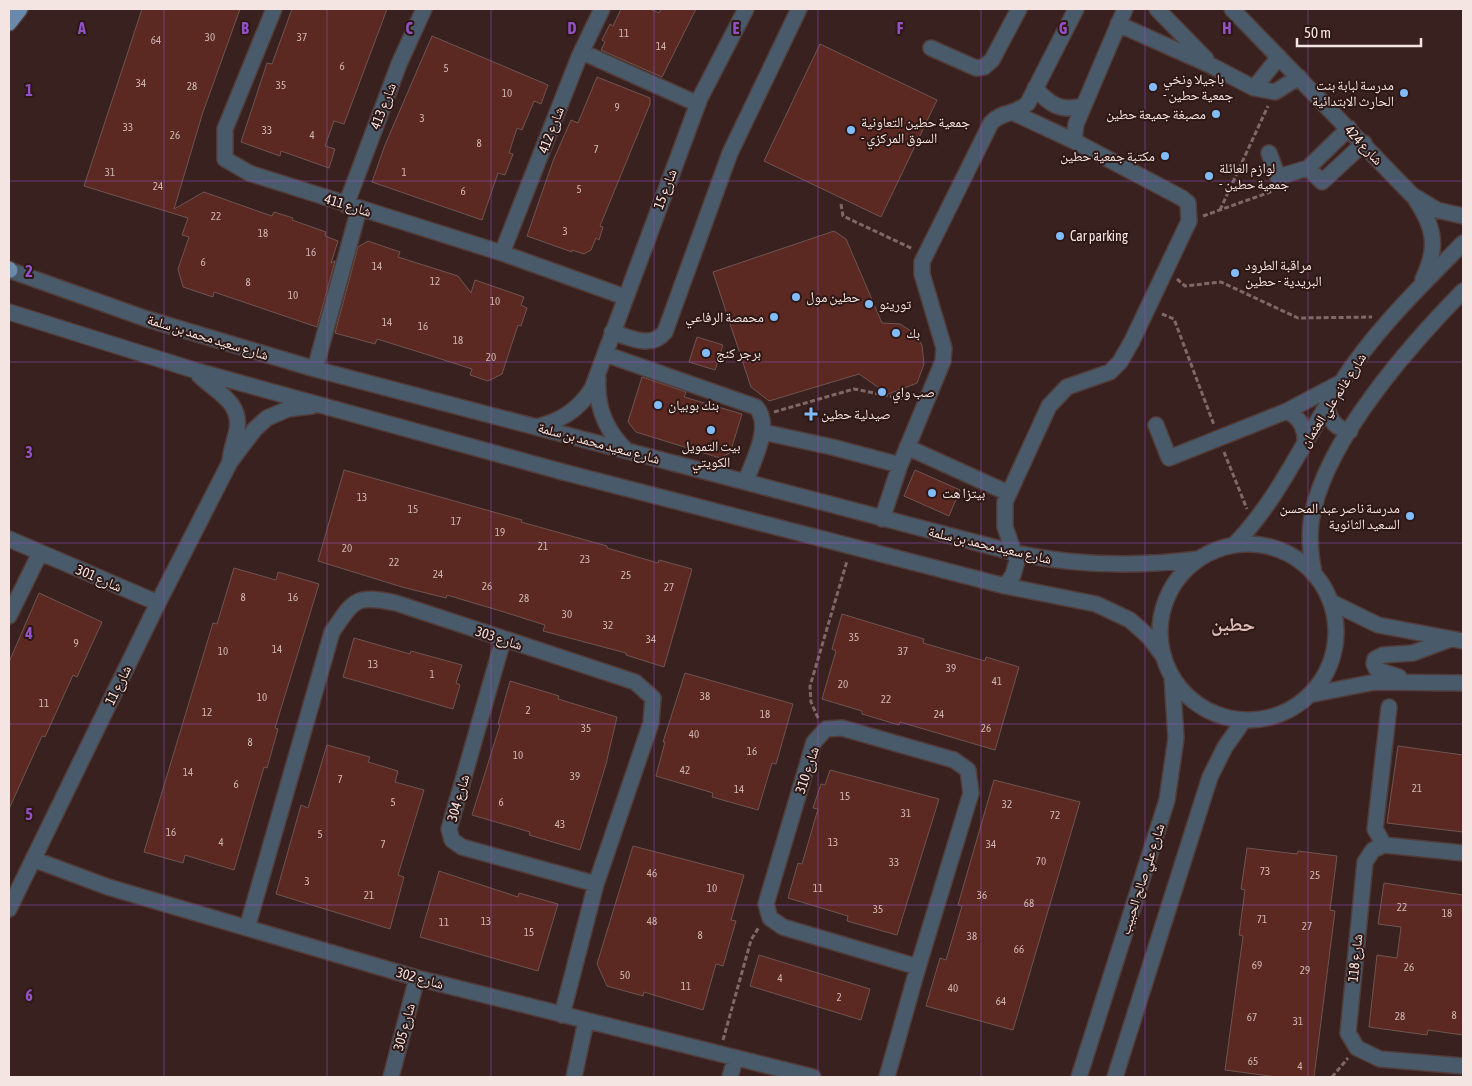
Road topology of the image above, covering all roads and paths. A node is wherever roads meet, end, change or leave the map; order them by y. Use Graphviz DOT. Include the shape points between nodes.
graph roads {
  1 [pos="20,9"];
  2 [pos="274,9"];
  3 [pos="424,9"];
  4 [pos="602,9"];
  5 [pos="746,9"];
  6 [pos="800,9"];
  7 [pos="1019,9"];
  8 [pos="1076,9"];
  9 [pos="1125,9"];
  10 [pos="1157,9"];
  11 [pos="1239,11"];
  12 [pos="9,23"];
  13 [pos="1118,24"];
  14 [pos="931,48"];
  15 [pos="582,52"];
  16 [pos="1279,57"];
  17 [pos="1212,66"];
  18 [pos="1299,77"];
  19 [pos="1035,88"];
  20 [pos="1254,88"];
  21 [pos="1275,92"];
  22 [pos="698,104"];
  23 [pos="1083,106"];
  24 [pos="1014,113"];
  25 [pos="1349,128"];
  26 [pos="1074,141"];
  27 [pos="1364,143"];
  28 [pos="1269,153"];
  29 [pos="1308,168"];
  30 [pos="1281,188"];
  31 [pos="1412,195"];
  32 [pos="841,204"];
  33 [pos="352,207"];
  34 [pos="1220,210"];
  35 [pos="1463,216"];
  36 [pos="1190,221"];
  37 [pos="1463,243"];
  38 [pos="502,253"];
  39 [pos="925,255"];
  40 [pos="9,270"];
  41 [pos="1167,271"];
  42 [pos="1419,288"];
  43 [pos="1463,291"];
  44 [pos="624,298"];
  45 [pos="1148,309"];
  46 [pos="9,312"];
  47 [pos="1393,316"];
  48 [pos="612,332"];
  49 [pos="605,354"];
  50 [pos="315,369"];
  51 [pos="196,372"];
  52 [pos="598,376"];
  53 [pos="1341,382"];
  54 [pos="914,401"];
  55 [pos="318,405"];
  56 [pos="1327,406"];
  57 [pos="1287,411"];
  58 [pos="762,415"];
  59 [pos="1156,425"];
  60 [pos="535,427"];
  61 [pos="1350,431"];
  62 [pos="763,432"];
  63 [pos="1219,440"];
  64 [pos="1305,443"];
  65 [pos="907,447"];
  66 [pos="628,451"];
  67 [pos="230,462"];
  68 [pos="900,466"];
  69 [pos="746,481"];
  70 [pos="1008,493"];
  71 [pos="882,519"];
  72 [pos="1253,526"];
  73 [pos="9,539"];
  74 [pos="1234,545"];
  75 [pos="851,546"];
  76 [pos="40,553"];
  77 [pos="1016,554"];
  78 [pos="1198,560"];
  79 [pos="1314,573"];
  80 [pos="1005,586"];
  81 [pos="158,602"];
  82 [pos="1331,602"];
  83 [pos="9,616"];
  84 [pos="503,640"];
  85 [pos="1456,640"];
  86 [pos="1164,657"];
  87 [pos="1172,675"];
  88 [pos="1413,681"];
  89 [pos="1463,683"];
  90 [pos="1309,694"];
  91 [pos="1389,707"];
  92 [pos="1244,720"];
  93 [pos="826,729"];
  94 [pos="1384,845"];
  95 [pos="1463,854"];
  96 [pos="33,859"];
  97 [pos="596,884"];
  98 [pos="9,909"];
  99 [pos="770,918"];
  100 [pos="247,928"];
  101 [pos="918,967"];
  102 [pos="417,978"];
  103 [pos="562,1015"];
  104 [pos="586,1021"];
  105 [pos="1356,1048"];
  106 [pos="719,1055"];
  107 [pos="734,1059"];
  108 [pos="1463,1066"];
  109 [pos="391,1077"];
  110 [pos="574,1077"];
  111 [pos="730,1077"];
  112 [pos="813,1077"];
  113 [pos="887,1077"];
  114 [pos="1079,1077"];
  115 [pos="1115,1077"];
  116 [pos="1332,1077"];
  1 -- 12 [label="main road"];
  2 -- 33 [label="street, شارع 411" via="225,129 224,159 249,173"];
  3 -- 33 [label="street, شارع 413" via="399,64"];
  4 -- 15 [label="street, شارع 412"];
  5 -- 22 [label="street, شارع 15"];
  6 -- 48 [label="street" via="730,153 665,332 651,342"];
  7 -- 14 [label="street" via="992,60 984,68 976,68"];
  8 -- 19 [label="street"];
  9 -- 13 [label="street"];
  10 -- 17 [label="street"];
  11 -- 16 [label="street, شارع 424"];
  13 -- 17 [label="street"];
  13 -- 23 [label="street"];
  15 -- 22 [label="street"];
  15 -- 38 [label="street, شارع 412"];
  16 -- 18 [label="street, شارع 424"];
  16 -- 20 [label="street"];
  17 -- 20 [label="street"];
  18 -- 21 [label="street"];
  18 -- 25 [label="street, شارع 424"];
  19 -- 23 [label="street" via="1046,101 1057,107"];
  19 -- 24 [label="street" via="1023,108"];
  20 -- 21 [label="street"];
  21 -- 34 [label="path"];
  22 -- 44 [label="street, شارع 15"];
  23 -- 26 [label="street"];
  24 -- 26 [label="street"];
  24 -- 39 [label="street" via="1003,115 991,123"];
  25 -- 27 [label="street, شارع 424"];
  25 -- 29 [label="street"];
  26 -- 36 [label="street" via="1182,198 1188,203"];
  27 -- 29 [label="street" via="1322,182"];
  27 -- 31 [label="street, شارع 424"];
  28 -- 29 [label="street" via="1278,177"];
  30 -- 34 [label="path"];
  31 -- 35 [label="street, شارع 424" via="1437,210"];
  31 -- 42 [label="street, شارع 424" via="1430,225 1432,235 1432,254"];
  32 -- 39 [label="path" via="843,216"];
  33 -- 38 [label="street, شارع 411"];
  33 -- 50 [label="street, شارع 413"];
  34 -- 36 [label="path"];
  36 -- 41 [label="street"];
  37 -- 42 [label="street, شارع غانم علي العثمان"];
  38 -- 44 [label="street, شارع 411"];
  39 -- 65 [label="street" via="922,274 944,348 943,361"];
  40 -- 50 [label="street, شارع سعيد محمد بن سلمة" via="147,319"];
  41 -- 45 [label="street"];
  41 -- 47 [label="path" via="1185,286 1221,282 1298,318"];
  42 -- 47 [label="street, شارع غانم علي العثمان"];
  43 -- 61 [label="street" via="1397,363"];
  44 -- 48 [label="street, شارع 15"];
  45 -- 63 [label="path" via="1174,319"];
  45 -- 70 [label="street" via="1132,341 1110,372 1067,387 1049,406"];
  46 -- 51 [label="street"];
  47 -- 53 [label="street, شارع غانم علي العثمان"];
  48 -- 49 [label="street, شارع 15"];
  49 -- 52 [label="street, شارع 15"];
  49 -- 58 [label="street" via="751,404"];
  50 -- 60 [label="street, شارع سعيد محمد بن سلمة"];
  51 -- 55 [label="street"];
  51 -- 67 [label="street, شارع 11" via="236,410 237,429"];
  52 -- 60 [label="street, شارع 15" via="574,410 562,418"];
  52 -- 66 [label="street, شارع 15" via="598,400 603,417 611,434"];
  53 -- 56 [label="street, شارع غانم علي العثمان"];
  53 -- 57 [label="street"];
  54 -- 58 [label="path" via="854,389"];
  55 -- 67 [label="street, شارع 11" via="288,409 267,418"];
  55 -- 75 [label="street"];
  56 -- 61 [label="street" via="1334,424"];
  56 -- 64 [label="street, شارع غانم علي العثمان"];
  57 -- 63 [label="street"];
  57 -- 64 [label="street" via="1304,427"];
  58 -- 62 [label="street"];
  59 -- 63 [label="street" via="1169,458"];
  60 -- 66 [label="street, شارع سعيد محمد بن سلمة"];
  61 -- 79 [label="street" via="1317,495 1310,528"];
  62 -- 68 [label="street"];
  62 -- 69 [label="street"];
  63 -- 72 [label="path"];
  64 -- 72 [label="street, شارع غانم علي العثمان"];
  65 -- 68 [label="street"];
  65 -- 70 [label="street"];
  66 -- 69 [label="street, شارع سعيد محمد بن سلمة"];
  67 -- 81 [label="street, شارع 11"];
  68 -- 71 [label="street"];
  69 -- 71 [label="street, شارع سعيد محمد بن سلمة"];
  70 -- 77 [label="street" via="1003,519"];
  71 -- 77 [label="street, شارع سعيد محمد بن سلمة"];
  72 -- 74 [label="street, شارع غانم علي العثمان"];
  73 -- 76 [label="street, شارع 301"];
  74 -- 78 [label="street" via="1215,550"];
  74 -- 79 [label="street" via="1252,544 1278,549 1301,561"];
  75 -- 80 [label="street"];
  75 -- 93 [label="path" via="810,686 811,702"];
  76 -- 81 [label="street, شارع 301"];
  76 -- 83 [label="street"];
  77 -- 78 [label="street, شارع سعيد محمد بن سلمة" via="1105,565"];
  77 -- 80 [label="street" via="1016,569"];
  78 -- 86 [label="street" via="1178,579 1165,603 1160,630"];
  79 -- 82 [label="street"];
  80 -- 86 [label="street" via="1084,600 1108,608 1140,628"];
  81 -- 96 [label="street, شارع 11"];
  82 -- 85 [label="street" via="1378,625"];
  82 -- 90 [label="street" via="1336,628 1333,654 1323,677"];
  84 -- 97 [label="street, شارع 303" via="635,682 653,698 651,723"];
  84 -- 97 [label="street, شارع 304" via="449,829 452,840 462,847"];
  84 -- 100 [label="street, شارع 303" via="396,603 370,598 351,604 332,632"];
  85 -- 88 [label="street" via="1375,659 1377,670"];
  86 -- 87 [label="street"];
  87 -- 92 [label="street" via="1182,690 1202,706 1215,713"];
  87 -- 114 [label="street, شارع علي صالح الحبيب" via="1176,738 1168,793"];
  88 -- 89 [label="street"];
  88 -- 90 [label="street" via="1358,684"];
  90 -- 92 [label="street" via="1300,703 1278,714"];
  91 -- 94 [label="street" via="1375,829"];
  92 -- 115 [label="street" via="1210,777"];
  93 -- 99 [label="street, شارع 310" via="814,742 766,904"];
  93 -- 101 [label="street, شارع 310" via="842,728 945,757 968,770 971,793"];
  94 -- 95 [label="street"];
  94 -- 105 [label="street, شارع 118" via="1373,850 1365,862 1348,1033"];
  96 -- 98 [label="street, شارع 11"];
  96 -- 100 [label="street, شارع 302" via="108,887"];
  97 -- 103 [label="street, شارع 303"];
  99 -- 101 [label="street" via="783,927"];
  99 -- 106 [label="path" via="755,931 751,940"];
  100 -- 102 [label="street, شارع 302"];
  101 -- 113 [label="street, شارع 310"];
  102 -- 103 [label="street, شارع 302"];
  102 -- 109 [label="street, شارع 305"];
  103 -- 104 [label="street, شارع 302"];
  104 -- 106 [label="street, شارع 302"];
  104 -- 110 [label="street"];
  105 -- 108 [label="street" via="1380,1059"];
  105 -- 116 [label="path"];
  106 -- 107 [label="street, شارع 302"];
  107 -- 111 [label="street"];
  107 -- 112 [label="street, شارع 302"];
}
